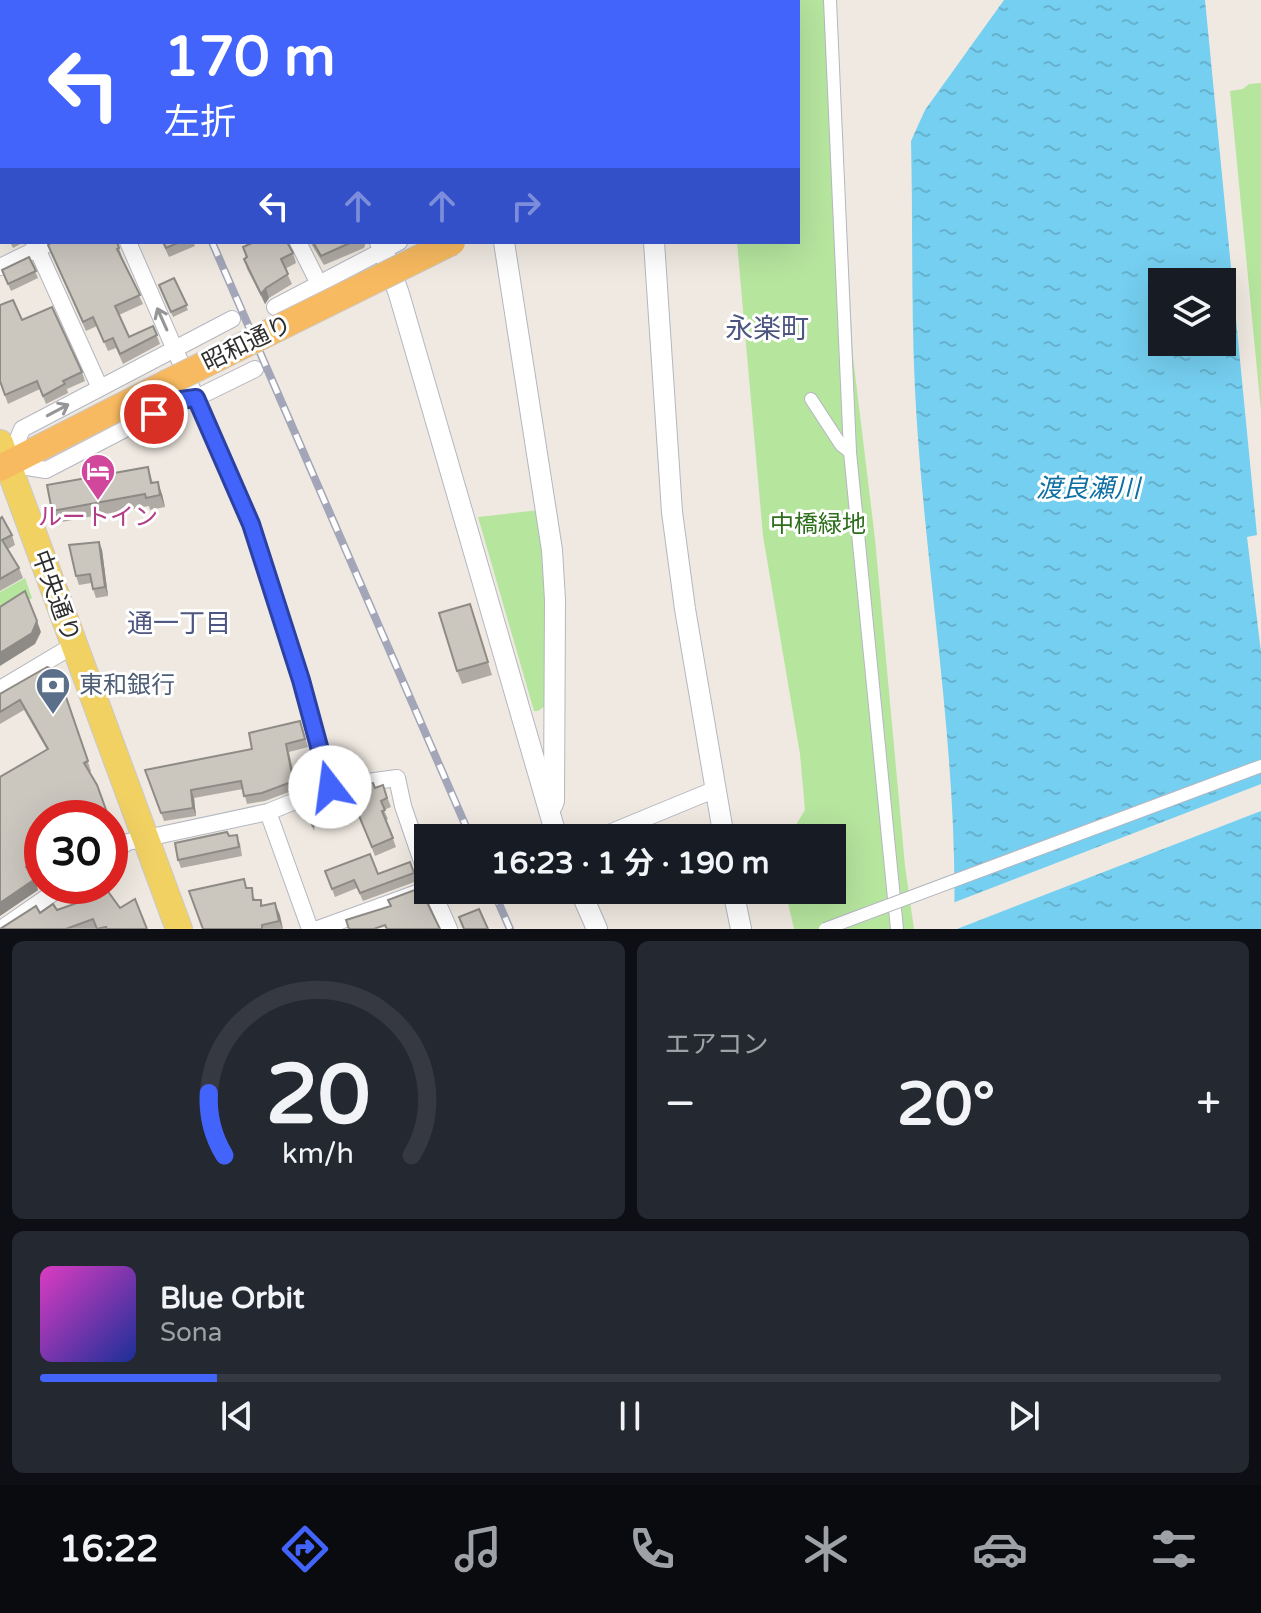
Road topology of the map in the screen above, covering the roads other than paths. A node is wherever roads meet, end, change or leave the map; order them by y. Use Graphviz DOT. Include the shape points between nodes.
graph roads {
  1 [pos="830,0"];
  2 [pos="41,244"];
  3 [pos="129,244"];
  4 [pos="299,244"];
  5 [pos="448,244"];
  6 [pos="505,244"];
  7 [pos="654,244"];
  8 [pos="387,245"];
  9 [pos="0,267"];
  10 [pos="318,282"];
  11 [pos="275,307"];
  12 [pos="232,319"];
  13 [pos="176,350"];
  14 [pos="255,369"];
  15 [pos="100,388"];
  16 [pos="196,398"];
  17 [pos="811,399"];
  18 [pos="850,452"];
  19 [pos="3,458"];
  20 [pos="74,645"];
  21 [pos="0,689"];
  22 [pos="553,725"];
  23 [pos="525,731"];
  24 [pos="1261,766"];
  25 [pos="330,787"];
  26 [pos="716,789"];
  27 [pos="268,812"];
  28 [pos="549,812"];
  29 [pos="553,824"];
  30 [pos="631,824"];
  31 [pos="722,824"];
  32 [pos="414,838"];
  33 [pos="147,839"];
  34 [pos="128,842"];
  35 [pos="414,895"];
  36 [pos="37,904"];
  37 [pos="437,904"];
  38 [pos="586,904"];
  39 [pos="736,904"];
  40 [pos="1,929"];
  41 [pos="179,929"];
  42 [pos="310,929"];
  43 [pos="318,929"];
  44 [pos="449,929"];
  45 [pos="597,929"];
  46 [pos="741,929"];
  47 [pos="825,929"];
  48 [pos="897,929"];
  1 -- 18 [label="street"];
  2 -- 9 [label="street"];
  2 -- 15 [label="street"];
  13 -- 3 [label="street, one-way"];
  4 -- 10 [label="street"];
  5 -- 19 [label="highway, 昭和通り, bridge"];
  6 -- 22 [label="street" via="552,550"];
  7 -- 26 [label="street" via="672,512"];
  8 -- 10 [label="street"];
  8 -- 23 [label="street"];
  10 -- 11 [label="street"];
  12 -- 13 [label="street"];
  13 -- 15 [label="street"];
  13 -- 16 [label="street"];
  14 -- 16 [label="street"];
  19 -- 15 [label="street, one-way" via="22,429"];
  16 -- 19 [label="street" via="181,400 46,470"];
  16 -- 25 [label="street" via="251,524"];
  17 -- 18 [label="street"];
  18 -- 48 [label="street"];
  19 -- 20 [label="main road, 中央通り"];
  20 -- 21 [label="street"];
  20 -- 33 [label="main road, 中央通り"];
  22 -- 23 [label="street"];
  22 -- 28 [label="street" via="554,801"];
  23 -- 28 [label="street"];
  24 -- 47 [label="street, bridge"];
  25 -- 27 [label="street"];
  25 -- 32 [label="street" via="397,778"];
  26 -- 30 [label="street"];
  26 -- 31 [label="street"];
  27 -- 33 [label="street"];
  27 -- 42 [label="street"];
  28 -- 29 [label="street"];
  33 -- 34 [label="street"];
  33 -- 41 [label="main road, 中央通り"];
  35 -- 43 [label="street"];
  36 -- 40 [label="street"];
  37 -- 44 [label="street"];
  38 -- 45 [label="street"];
  39 -- 46 [label="street"];
}
